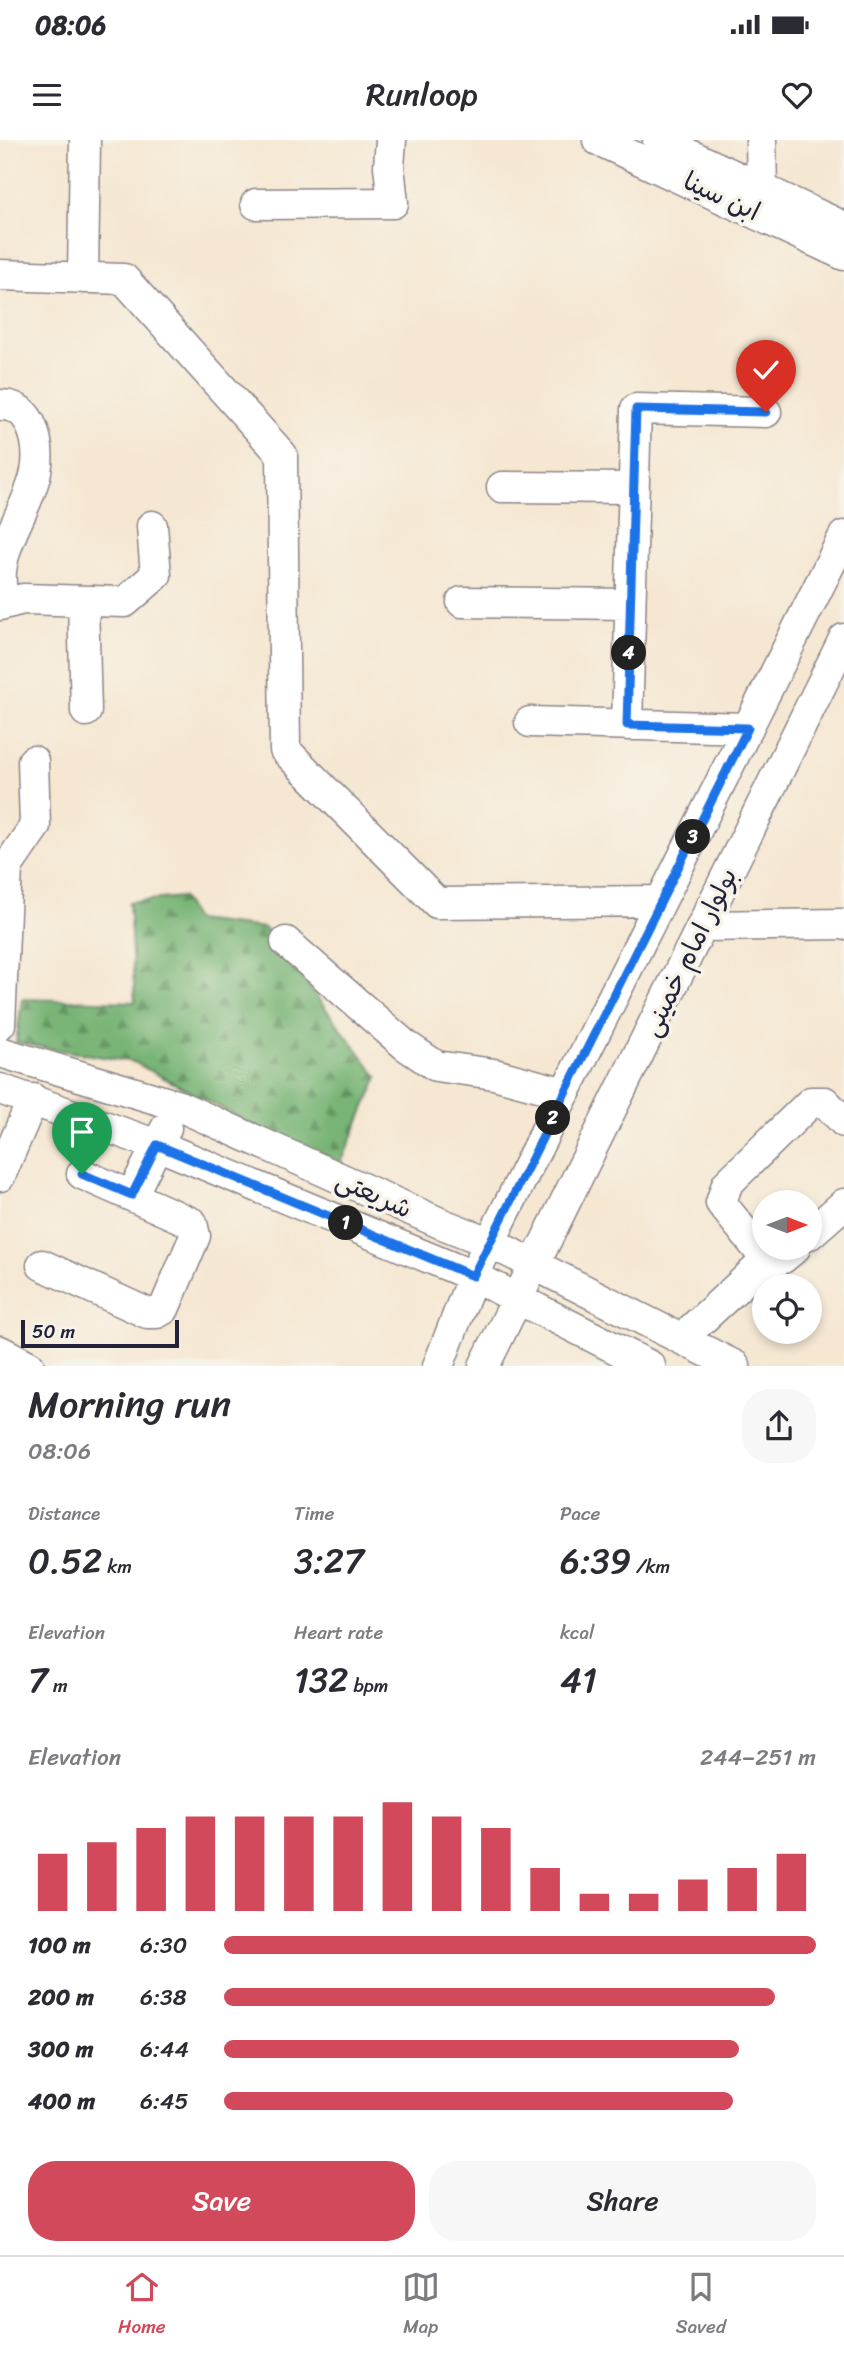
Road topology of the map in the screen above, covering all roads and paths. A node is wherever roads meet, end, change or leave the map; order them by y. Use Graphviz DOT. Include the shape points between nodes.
graph roads {
  1 [pos="85,140"];
  2 [pos="391,140"];
  3 [pos="598,140"];
  4 [pos="657,140"];
  5 [pos="761,140"];
  6 [pos="762,189"];
  7 [pos="256,205"];
  8 [pos="844,227"];
  9 [pos="844,254"];
  10 [pos="0,275"];
  11 [pos="83,278"];
  12 [pos="0,405"];
  13 [pos="766,412"];
  14 [pos="502,487"];
  15 [pos="634,488"];
  16 [pos="152,526"];
  17 [pos="844,536"];
  18 [pos="462,602"];
  19 [pos="83,603"];
  20 [pos="1,604"];
  21 [pos="630,604"];
  22 [pos="844,639"];
  23 [pos="86,711"];
  24 [pos="530,722"];
  25 [pos="627,725"];
  26 [pos="748,728"];
  27 [pos="33,761"];
  28 [pos="3,891"];
  29 [pos="661,901"];
  30 [pos="844,924"];
  31 [pos="702,926"];
  32 [pos="286,942"];
  33 [pos="1,978"];
  34 [pos="0,1024"];
  35 [pos="0,1052"];
  36 [pos="0,1090"];
  37 [pos="565,1093"];
  38 [pos="33,1099"];
  39 [pos="179,1106"];
  40 [pos="844,1122"];
  41 [pos="157,1145"];
  42 [pos="82,1174"];
  43 [pos="0,1176"];
  44 [pos="132,1195"];
  45 [pos="844,1204"];
  46 [pos="822,1223"];
  47 [pos="752,1229"];
  48 [pos="491,1243"];
  49 [pos="773,1260"];
  50 [pos="535,1264"];
  51 [pos="42,1265"];
  52 [pos="473,1276"];
  53 [pos="518,1301"];
  54 [pos="681,1339"];
  55 [pos="0,1351"];
  56 [pos="29,1366"];
  57 [pos="438,1366"];
  58 [pos="484,1366"];
  59 [pos="650,1366"];
  60 [pos="735,1366"];
  1 -- 11 [label="street"];
  2 -- 7 [label="street" via="388,166 393,203"];
  3 -- 9 [label="street, ابن سینا"];
  4 -- 6 [label="street, ابن سینا"];
  5 -- 6 [label="street"];
  6 -- 8 [label="street, ابن سینا"];
  10 -- 11 [label="street"];
  11 -- 29 [label="street" via="124,279 282,455 285,750 437,903"];
  12 -- 20 [label="street" via="13,405 26,416 37,439 38,468 33,494 8,544 1,572"];
  13 -- 15 [label="street" via="636,409"];
  14 -- 15 [label="street"];
  15 -- 21 [label="street"];
  16 -- 19 [label="street" via="156,575 125,603"];
  17 -- 26 [label="street, بولوار امام خمینی"];
  18 -- 21 [label="street"];
  19 -- 20 [label="street" via="23,599"];
  19 -- 23 [label="street"];
  21 -- 25 [label="street"];
  22 -- 31 [label="street, بولوار امام خمینی"];
  24 -- 25 [label="street"];
  25 -- 26 [label="street"];
  26 -- 29 [label="street, بولوار امام خمینی"];
  27 -- 28 [label="street" via="34,826 7,867"];
  28 -- 33 [label="street"];
  29 -- 37 [label="street, بولوار امام خمینی"];
  30 -- 31 [label="street"];
  31 -- 50 [label="street, بولوار امام خمینی"];
  32 -- 37 [label="street" via="405,1045 436,1066 494,1074"];
  33 -- 34 [label="street"];
  35 -- 39 [label="street, شریعتی"];
  36 -- 38 [label="street, شریعتی"];
  37 -- 48 [label="street, بولوار امام خمینی"];
  38 -- 41 [label="street, شریعتی"];
  38 -- 43 [label="street"];
  39 -- 41 [label="street"];
  39 -- 48 [label="street, شریعتی"];
  40 -- 47 [label="street" via="825,1102 811,1102 727,1184 721,1203"];
  41 -- 44 [label="street"];
  41 -- 52 [label="street, شریعتی"];
  42 -- 44 [label="street"];
  44 -- 51 [label="street" via="192,1223 195,1236 164,1309 147,1313"];
  45 -- 46 [label="street"];
  48 -- 50 [label="street, شریعتی"];
  48 -- 52 [label="street, بولوار امام خمینی"];
  49 -- 54 [label="street" via="758,1268"];
  50 -- 53 [label="street, بولوار امام خمینی"];
  50 -- 54 [label="street, شریعتی"];
  52 -- 53 [label="street, شریعتی"];
  52 -- 57 [label="street, بولوار امام خمینی"];
  53 -- 58 [label="street, بولوار امام خمینی"];
  53 -- 59 [label="street, شریعتی"];
  54 -- 60 [label="street, شریعتی"];
  55 -- 56 [label="street"];
}
